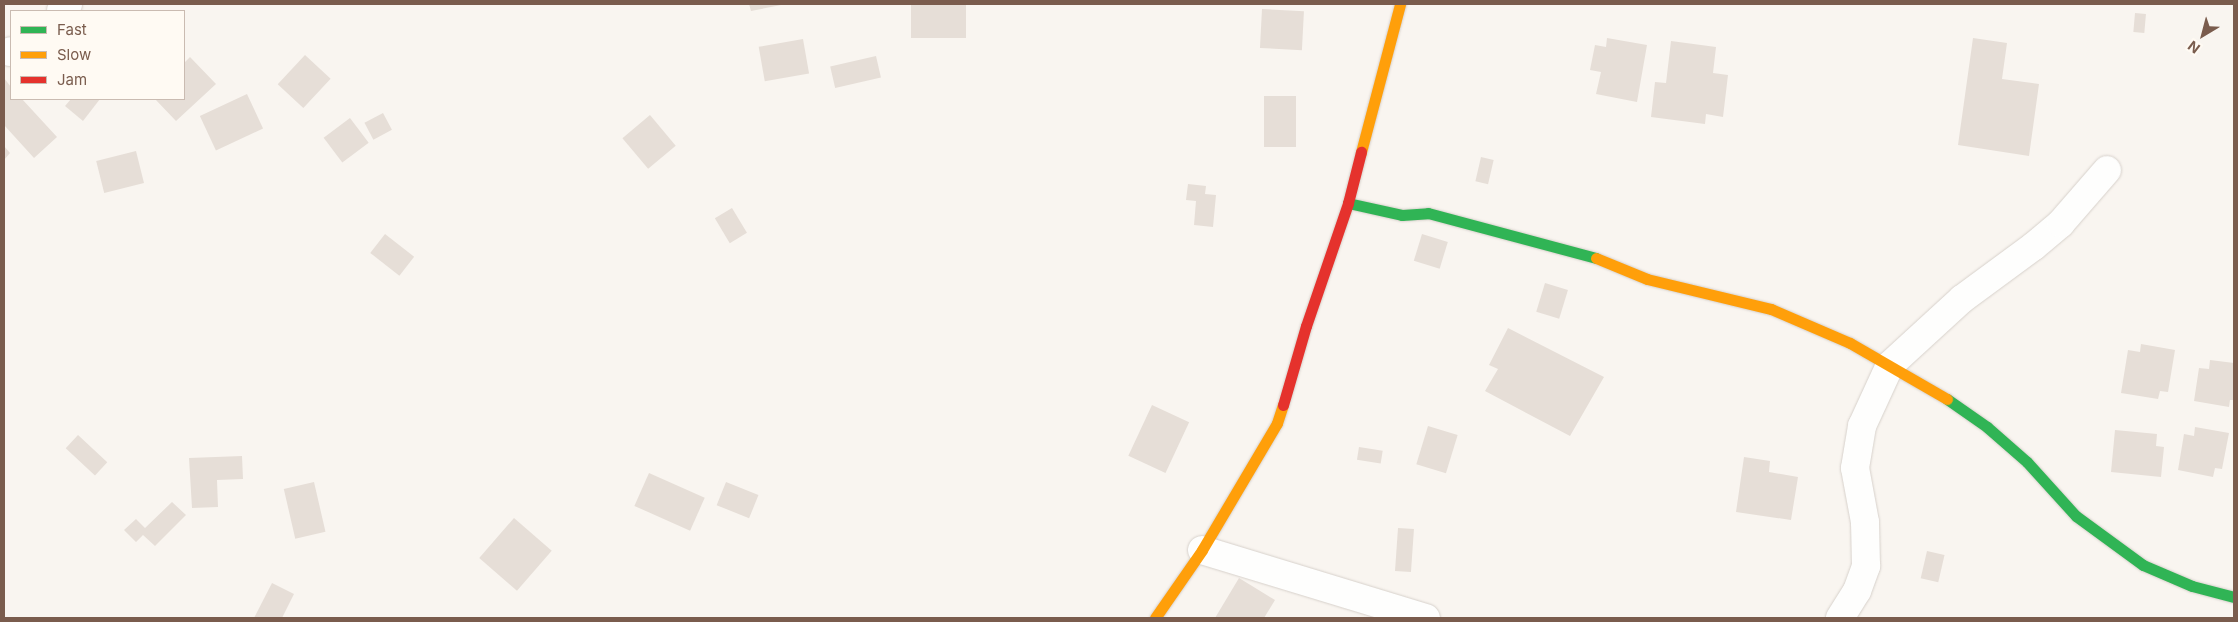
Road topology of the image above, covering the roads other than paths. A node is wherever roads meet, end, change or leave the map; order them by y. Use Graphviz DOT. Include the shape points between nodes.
graph roads {
  1 [pos="1400,4"];
  2 [pos="2107,170"];
  3 [pos="1348,202"];
  4 [pos="1890,365"];
  5 [pos="1202,550"];
  6 [pos="2234,597"];
  7 [pos="1155,618"];
  8 [pos="1426,618"];
  9 [pos="1840,618"];
  1 -- 3 [label="street"];
  2 -- 4 [label="street" via="2061,223 1962,300"];
  3 -- 4 [label="street" via="1402,215 1428,213 1598,258 1647,279 1771,309 1850,343"];
  3 -- 5 [label="street" via="1306,326 1278,423"];
  4 -- 6 [label="street" via="1956,404 1987,427 2026,462 2076,516 2143,565 2192,586"];
  4 -- 9 [label="street" via="1862,426 1855,468 1865,522 1866,566 1857,591"];
  5 -- 7 [label="street"];
  5 -- 8 [label="street"];
}
